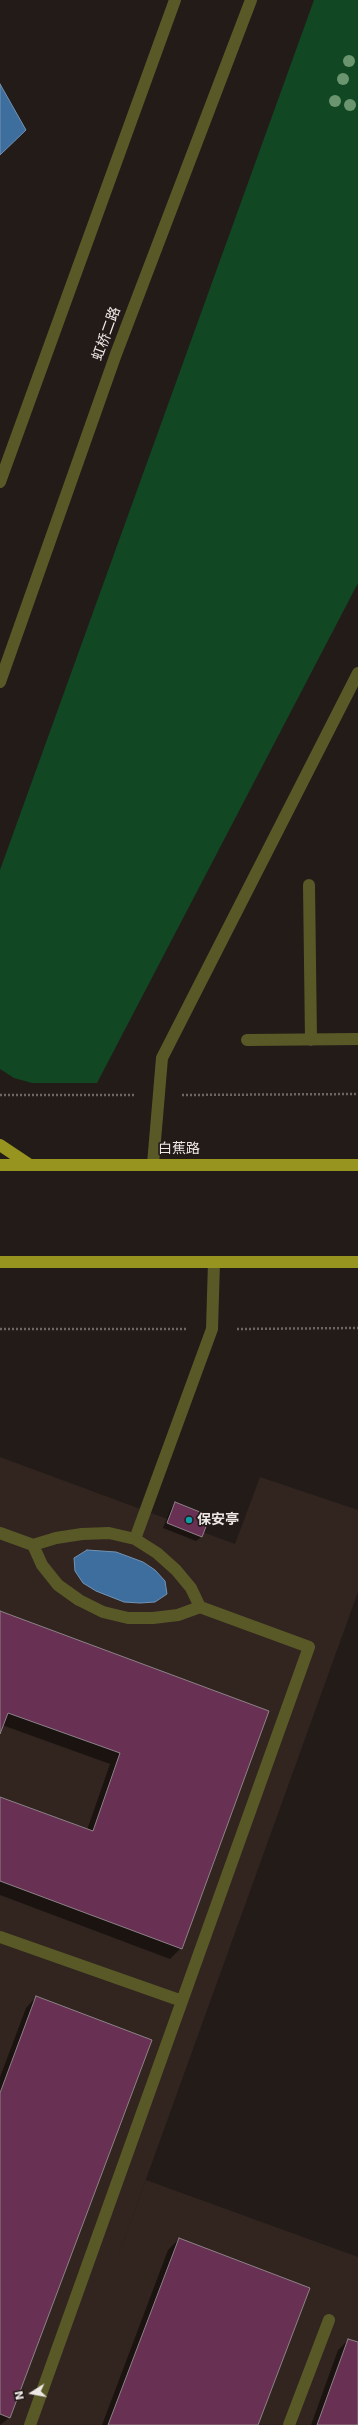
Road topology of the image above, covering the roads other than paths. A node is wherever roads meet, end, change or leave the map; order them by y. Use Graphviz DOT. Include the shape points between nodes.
graph roads {
  1 [pos="175,0"];
  2 [pos="251,0"];
  3 [pos="0,482"];
  4 [pos="358,673"];
  5 [pos="0,682"];
  6 [pos="310,885"];
  7 [pos="246,1040"];
  8 [pos="311,1040"];
  9 [pos="358,1040"];
  10 [pos="0,1145"];
  11 [pos="153,1164"];
  12 [pos="0,1165"];
  13 [pos="30,1165"];
  14 [pos="358,1166"];
  15 [pos="0,1262"];
  16 [pos="214,1262"];
  17 [pos="358,1262"];
  18 [pos="0,1533"];
  19 [pos="135,1539"];
  20 [pos="32,1545"];
  21 [pos="200,1608"];
  22 [pos="0,1937"];
  23 [pos="182,2001"];
  24 [pos="329,2320"];
  25 [pos="30,2425"];
  26 [pos="289,2425"];
  1 -- 3 [label="street"];
  2 -- 5 [label="street, 虹桥二路" via="116,354"];
  4 -- 11 [label="street" via="162,1058"];
  6 -- 8 [label="street"];
  7 -- 8 [label="street"];
  8 -- 9 [label="street"];
  10 -- 13 [label="main road"];
  11 -- 13 [label="main road, 白蕉路"];
  11 -- 14 [label="main road, 白蕉路"];
  12 -- 13 [label="main road, 白蕉路"];
  15 -- 16 [label="main road"];
  16 -- 17 [label="main road"];
  16 -- 19 [label="street" via="212,1329"];
  18 -- 20 [label="street"];
  19 -- 20 [label="street" via="109,1533 82,1534"];
  19 -- 21 [label="street" via="176,1570 192,1588"];
  20 -- 21 [label="street" via="42,1565 58,1585 79,1600 103,1612 128,1618 153,1618"];
  21 -- 23 [label="street" via="309,1647"];
  22 -- 23 [label="street"];
  23 -- 25 [label="street"];
  24 -- 26 [label="street"];
}
